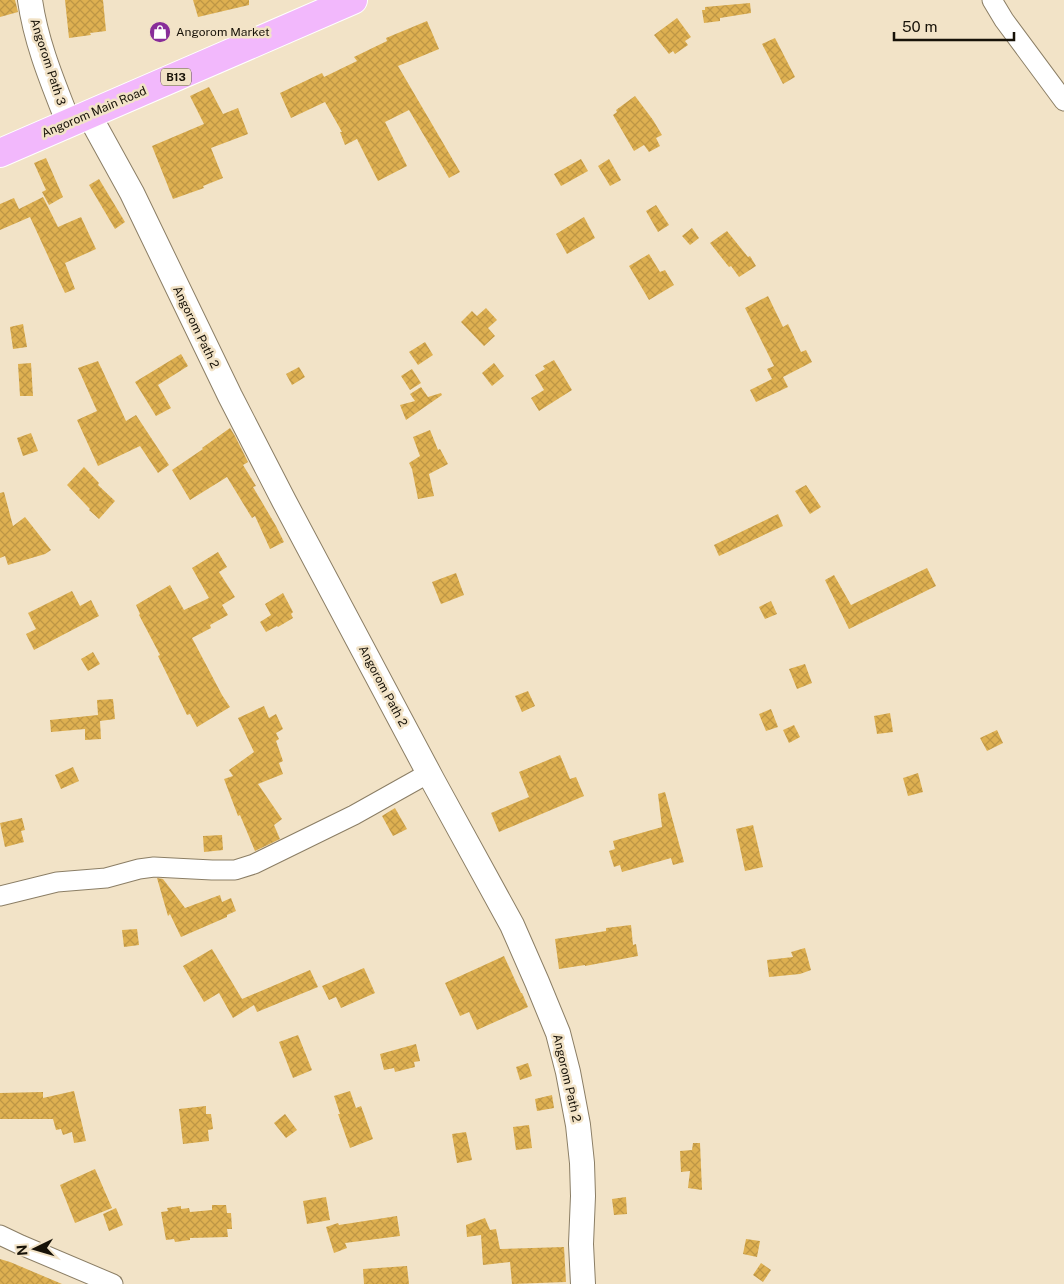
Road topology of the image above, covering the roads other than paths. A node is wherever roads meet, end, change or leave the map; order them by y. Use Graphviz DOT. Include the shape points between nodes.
graph roads {
  1 [pos="30,0"];
  2 [pos="352,0"];
  3 [pos="992,0"];
  4 [pos="1064,101"];
  5 [pos="79,119"];
  6 [pos="0,153"];
  7 [pos="429,773"];
  8 [pos="0,896"];
  9 [pos="0,1235"];
  10 [pos="113,1284"];
  11 [pos="583,1284"];
  1 -- 5 [label="street, Angorom Path 3" via="47,68"];
  2 -- 5 [label="highway, Angorom Main Road / B13"];
  3 -- 4 [label="street"];
  5 -- 6 [label="highway, Angorom Main Road / B13"];
  5 -- 7 [label="street, Angorom Path 2" via="132,193 230,396"];
  7 -- 8 [label="street" via="354,815 254,864 235,870 154,867 106,878 58,882"];
  7 -- 11 [label="street, Angorom Path 2" via="512,925 558,1033 578,1125 582,1163"];
  9 -- 10 [label="street"];
}
